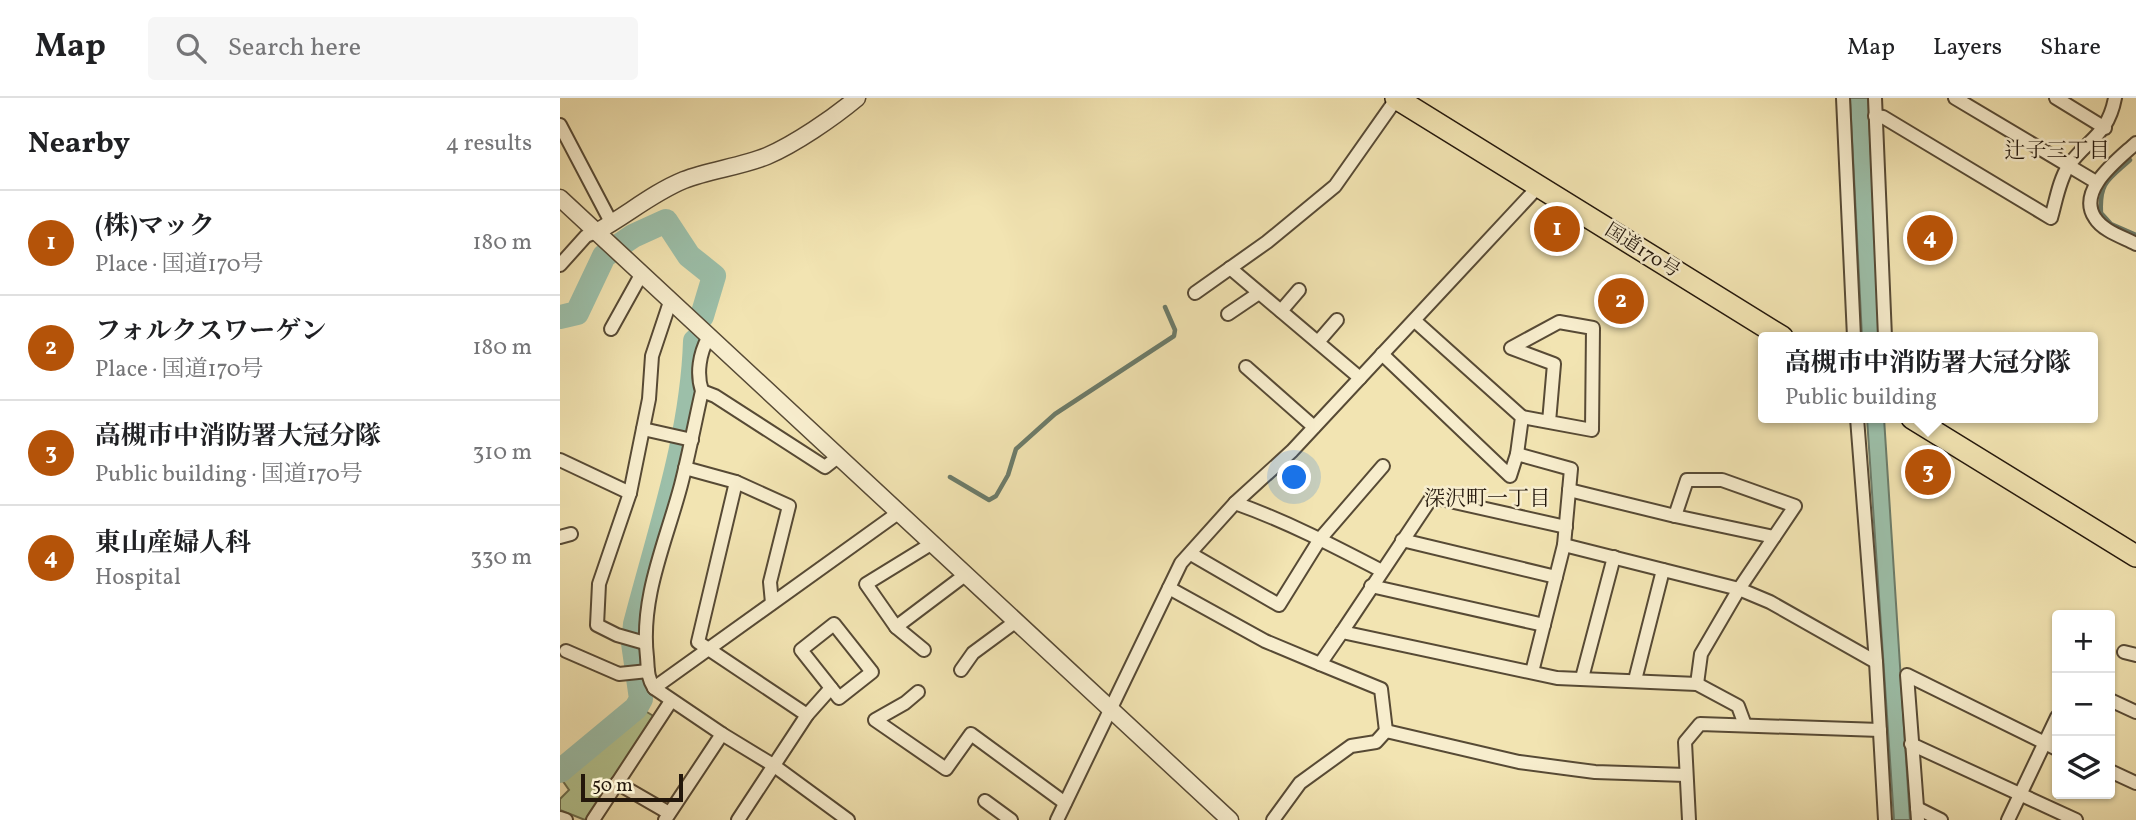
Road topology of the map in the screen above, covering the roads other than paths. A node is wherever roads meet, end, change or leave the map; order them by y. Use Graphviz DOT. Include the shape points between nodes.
graph roads {
  1 [pos="857,98"];
  2 [pos="1397,98"];
  3 [pos="1843,98"];
  4 [pos="1875,98"];
  5 [pos="1955,98"];
  6 [pos="2056,98"];
  7 [pos="2115,98"];
  8 [pos="1875,116"];
  9 [pos="560,125"];
  10 [pos="2105,128"];
  11 [pos="2134,147"];
  12 [pos="2069,165"];
  13 [pos="2096,182"];
  14 [pos="1538,187"];
  15 [pos="560,198"];
  16 [pos="612,224"];
  17 [pos="596,232"];
  18 [pos="2136,244"];
  19 [pos="560,265"];
  20 [pos="1230,268"];
  21 [pos="641,275"];
  22 [pos="1299,290"];
  23 [pos="1195,293"];
  24 [pos="1259,293"];
  25 [pos="670,302"];
  26 [pos="1281,311"];
  27 [pos="1228,314"];
  28 [pos="1337,320"];
  29 [pos="1415,321"];
  30 [pos="611,329"];
  31 [pos="1774,332"];
  32 [pos="1854,332"];
  33 [pos="1885,332"];
  34 [pos="708,338"];
  35 [pos="1318,342"];
  36 [pos="1382,354"];
  37 [pos="1246,367"];
  38 [pos="1360,378"];
  39 [pos="702,391"];
  40 [pos="1522,417"];
  41 [pos="1549,422"];
  42 [pos="1857,423"];
  43 [pos="1920,423"];
  44 [pos="1314,427"];
  45 [pos="643,429"];
  46 [pos="692,440"];
  47 [pos="1517,454"];
  48 [pos="839,456"];
  49 [pos="560,460"];
  50 [pos="1383,466"];
  51 [pos="685,468"];
  52 [pos="736,482"];
  53 [pos="1569,490"];
  54 [pos="630,494"];
  55 [pos="1235,503"];
  56 [pos="898,513"];
  57 [pos="1675,516"];
  58 [pos="1566,527"];
  59 [pos="1774,537"];
  60 [pos="1320,539"];
  61 [pos="1402,540"];
  62 [pos="931,544"];
  63 [pos="1564,545"];
  64 [pos="1191,554"];
  65 [pos="2136,556"];
  66 [pos="1614,558"];
  67 [pos="1663,570"];
  68 [pos="1382,571"];
  69 [pos="965,575"];
  70 [pos="1556,577"];
  71 [pos="1371,586"];
  72 [pos="1169,588"];
  73 [pos="1739,589"];
  74 [pos="772,603"];
  75 [pos="1016,622"];
  76 [pos="1544,625"];
  77 [pos="896,627"];
  78 [pos="1342,632"];
  79 [pos="645,643"];
  80 [pos="709,649"];
  81 [pos="924,650"];
  82 [pos="566,651"];
  83 [pos="1876,662"];
  84 [pos="1320,664"];
  85 [pos="961,670"];
  86 [pos="642,672"];
  87 [pos="1532,672"];
  88 [pos="1582,678"];
  89 [pos="1635,680"];
  90 [pos="1697,684"];
  91 [pos="654,688"];
  92 [pos="831,688"];
  93 [pos="918,692"];
  94 [pos="671,701"];
  95 [pos="2115,703"];
  96 [pos="1110,710"];
  97 [pos="2136,712"];
  98 [pos="807,715"];
  99 [pos="1745,725"];
  100 [pos="2052,727"];
  101 [pos="1880,730"];
  102 [pos="1386,731"];
  103 [pos="722,734"];
  104 [pos="2044,743"];
  105 [pos="1911,744"];
  106 [pos="2052,747"];
  107 [pos="773,765"];
  108 [pos="2115,774"];
  109 [pos="1686,775"];
  110 [pos="618,783"];
  111 [pos="2136,783"];
  112 [pos="2020,795"];
  113 [pos="985,801"];
  114 [pos="1065,803"];
  115 [pos="1917,814"];
  116 [pos="667,817"];
  117 [pos="560,818"];
  118 [pos="566,820"];
  119 [pos="593,820"];
  120 [pos="738,820"];
  121 [pos="848,820"];
  122 [pos="1011,820"];
  123 [pos="1056,820"];
  124 [pos="1230,820"];
  125 [pos="1273,820"];
  126 [pos="1689,820"];
  127 [pos="1885,820"];
  128 [pos="1941,820"];
  129 [pos="2008,820"];
  130 [pos="2076,820"];
  1 -- 16 [label="street" via="768,156 685,179"];
  2 -- 14 [label="highway, 国道170号"];
  2 -- 20 [label="street" via="1335,187"];
  3 -- 32 [label="street"];
  4 -- 8 [label="street"];
  5 -- 12 [label="street"];
  6 -- 10 [label="street"];
  7 -- 10 [label="street"];
  8 -- 12 [label="street" via="2050,218"];
  8 -- 33 [label="street"];
  9 -- 16 [label="street"];
  10 -- 12 [label="street"];
  11 -- 13 [label="street"];
  12 -- 13 [label="street"];
  13 -- 18 [label="street" via="2090,205 2095,218"];
  14 -- 29 [label="street"];
  14 -- 31 [label="highway, 国道170号"];
  15 -- 17 [label="street"];
  16 -- 17 [label="street"];
  17 -- 19 [label="street" via="586,236"];
  17 -- 21 [label="street"];
  20 -- 23 [label="street"];
  20 -- 24 [label="street"];
  21 -- 25 [label="street"];
  21 -- 30 [label="street"];
  22 -- 26 [label="street"];
  24 -- 26 [label="street"];
  24 -- 27 [label="street"];
  25 -- 34 [label="street"];
  25 -- 45 [label="street" via="652,356"];
  26 -- 35 [label="street"];
  28 -- 35 [label="street"];
  29 -- 36 [label="street"];
  29 -- 40 [label="street"];
  34 -- 39 [label="street" via="700,352"];
  34 -- 48 [label="street"];
  35 -- 38 [label="street"];
  36 -- 38 [label="street"];
  36 -- 47 [label="street" via="1510,476"];
  37 -- 44 [label="street"];
  38 -- 44 [label="street"];
  39 -- 46 [label="street"];
  39 -- 48 [label="street" via="825,467"];
  40 -- 41 [label="street"];
  40 -- 47 [label="street"];
  41 -- 41 [label="street" via="1592,430 1593,328 1559,322 1511,348 1554,364"];
  42 -- 83 [label="street"];
  43 -- 65 [label="highway"];
  44 -- 55 [label="street"];
  45 -- 46 [label="street"];
  45 -- 54 [label="street"];
  46 -- 51 [label="street"];
  47 -- 53 [label="street" via="1571,469"];
  48 -- 56 [label="street"];
  49 -- 54 [label="street"];
  50 -- 60 [label="street"];
  51 -- 52 [label="street"];
  51 -- 79 [label="street" via="649,596"];
  52 -- 74 [label="street" via="789,506 769,582"];
  52 -- 80 [label="street" via="698,642"];
  53 -- 57 [label="street"];
  53 -- 58 [label="street"];
  54 -- 79 [label="street" via="599,584 597,625"];
  55 -- 60 [label="street"];
  55 -- 64 [label="street"];
  56 -- 62 [label="street"];
  56 -- 74 [label="street"];
  57 -- 59 [label="street"];
  57 -- 59 [label="street" via="1687,480 1721,480 1795,506"];
  58 -- 61 [label="street" via="1432,497"];
  58 -- 63 [label="street"];
  59 -- 73 [label="street"];
  60 -- 64 [label="street" via="1279,605"];
  60 -- 68 [label="street"];
  61 -- 68 [label="street"];
  61 -- 70 [label="street"];
  62 -- 69 [label="street"];
  62 -- 77 [label="street" via="866,584"];
  63 -- 66 [label="street"];
  63 -- 70 [label="street"];
  64 -- 72 [label="street" via="1181,563"];
  66 -- 67 [label="street"];
  66 -- 88 [label="street"];
  67 -- 73 [label="street"];
  67 -- 89 [label="street"];
  68 -- 71 [label="street"];
  69 -- 75 [label="street"];
  69 -- 77 [label="street"];
  70 -- 76 [label="street"];
  71 -- 76 [label="street"];
  71 -- 78 [label="street"];
  72 -- 84 [label="street" via="1265,642"];
  72 -- 96 [label="street"];
  73 -- 83 [label="street"];
  73 -- 90 [label="street" via="1702,654"];
  74 -- 80 [label="street"];
  75 -- 85 [label="street" via="973,653"];
  75 -- 96 [label="street"];
  76 -- 87 [label="street"];
  77 -- 81 [label="street"];
  78 -- 84 [label="street"];
  78 -- 87 [label="street"];
  79 -- 86 [label="street"];
  80 -- 91 [label="street"];
  80 -- 98 [label="street"];
  82 -- 86 [label="street" via="620,674"];
  83 -- 101 [label="street"];
  84 -- 102 [label="street" via="1381,689"];
  86 -- 91 [label="street"];
  87 -- 88 [label="street"];
  88 -- 89 [label="street"];
  89 -- 90 [label="street"];
  90 -- 99 [label="street" via="1738,706"];
  91 -- 94 [label="street"];
  92 -- 92 [label="street" via="839,698 872,672 834,624 801,650"];
  92 -- 98 [label="street"];
  93 -- 114 [label="street" via="875,720 946,769 971,734"];
  94 -- 103 [label="street"];
  94 -- 110 [label="street"];
  95 -- 97 [label="street"];
  96 -- 114 [label="street"];
  96 -- 124 [label="street"];
  98 -- 107 [label="street"];
  99 -- 101 [label="street"];
  99 -- 109 [label="street" via="1700,724 1685,742"];
  100 -- 104 [label="street"];
  101 -- 127 [label="street"];
  102 -- 109 [label="street" via="1519,762 1594,772"];
  102 -- 125 [label="street" via="1376,742 1351,746 1300,783"];
  103 -- 107 [label="street"];
  103 -- 116 [label="street"];
  104 -- 105 [label="street" via="1907,675"];
  104 -- 106 [label="street"];
  104 -- 112 [label="street"];
  105 -- 112 [label="street"];
  105 -- 115 [label="street"];
  107 -- 120 [label="street"];
  107 -- 121 [label="street"];
  108 -- 111 [label="street"];
  109 -- 126 [label="street"];
  110 -- 116 [label="street"];
  110 -- 119 [label="street"];
  112 -- 129 [label="street"];
  112 -- 130 [label="street"];
  113 -- 122 [label="street"];
  114 -- 123 [label="street"];
  115 -- 128 [label="street"];
  117 -- 118 [label="street"];
}
